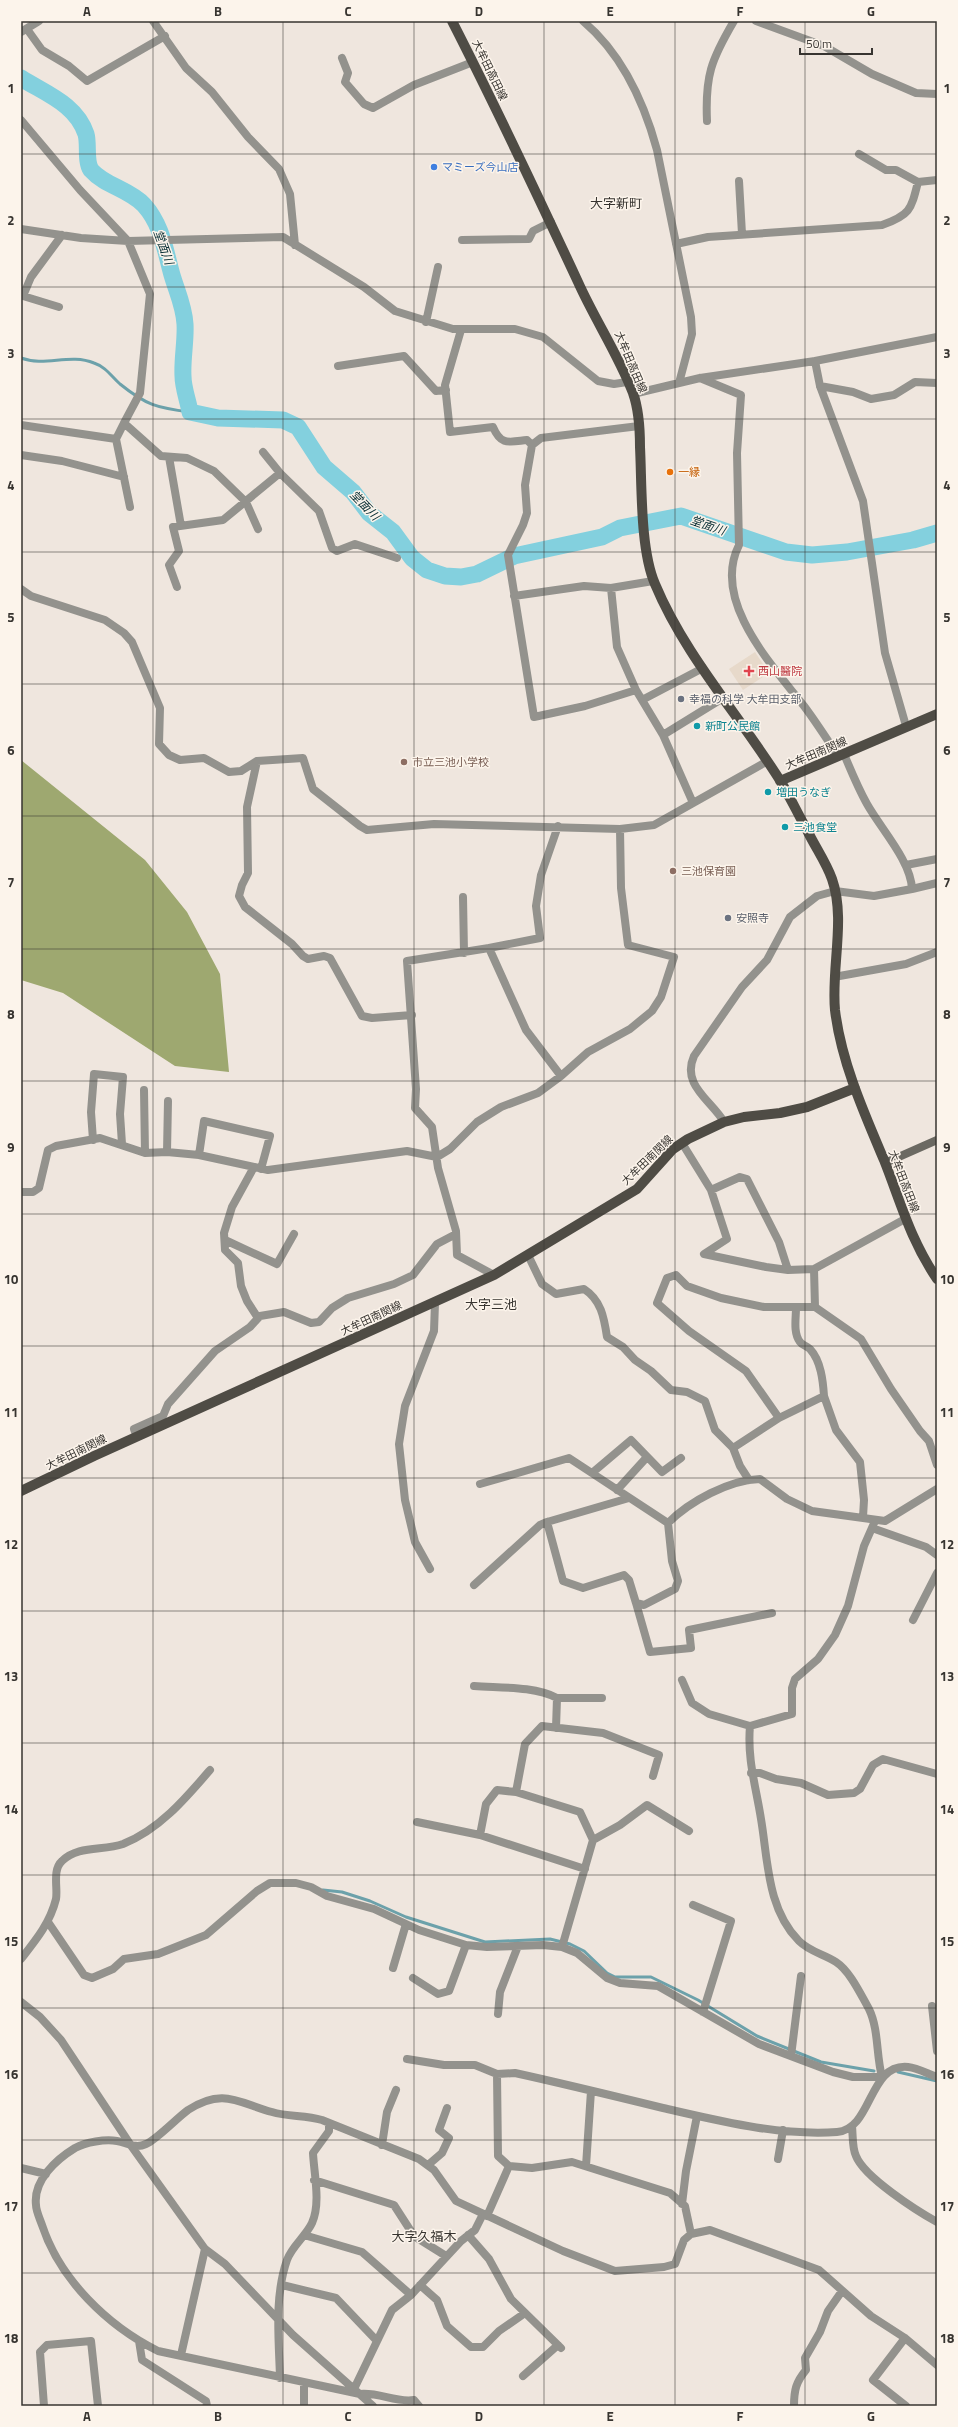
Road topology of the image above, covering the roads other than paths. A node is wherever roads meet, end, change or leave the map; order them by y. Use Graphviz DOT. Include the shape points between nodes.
graph roads {
  1 [pos="39,21"];
  2 [pos="153,21"];
  3 [pos="452,21"];
  4 [pos="583,21"];
  5 [pos="734,21"];
  6 [pos="756,21"];
  7 [pos="24,31"];
  8 [pos="165,36"];
  9 [pos="342,58"];
  10 [pos="473,62"];
  11 [pos="937,94"];
  12 [pos="21,120"];
  13 [pos="707,121"];
  14 [pos="859,154"];
  15 [pos="937,180"];
  16 [pos="739,181"];
  17 [pos="918,182"];
  18 [pos="551,222"];
  19 [pos="22,231"];
  20 [pos="742,234"];
  21 [pos="62,235"];
  22 [pos="462,240"];
  23 [pos="128,241"];
  24 [pos="676,244"];
  25 [pos="295,245"];
  26 [pos="438,267"];
  27 [pos="59,307"];
  28 [pos="426,322"];
  29 [pos="461,330"];
  30 [pos="937,337"];
  31 [pos="815,361"];
  32 [pos="338,366"];
  33 [pos="700,378"];
  34 [pos="627,382"];
  35 [pos="679,383"];
  36 [pos="937,383"];
  37 [pos="820,386"];
  38 [pos="446,390"];
  39 [pos="633,394"];
  40 [pos="124,423"];
  41 [pos="21,425"];
  42 [pos="639,426"];
  43 [pos="116,439"];
  44 [pos="532,445"];
  45 [pos="263,452"];
  46 [pos="21,455"];
  47 [pos="169,457"];
  48 [pos="280,473"];
  49 [pos="124,477"];
  50 [pos="246,502"];
  51 [pos="130,507"];
  52 [pos="181,526"];
  53 [pos="258,529"];
  54 [pos="397,558"];
  55 [pos="653,581"];
  56 [pos="177,587"];
  57 [pos="611,588"];
  58 [pos="21,589"];
  59 [pos="514,596"];
  60 [pos="703,668"];
  61 [pos="636,690"];
  62 [pos="723,698"];
  63 [pos="642,700"];
  64 [pos="937,714"];
  65 [pos="906,726"];
  66 [pos="663,735"];
  67 [pos="841,755"];
  68 [pos="257,761"];
  69 [pos="766,762"];
  70 [pos="780,781"];
  71 [pos="693,803"];
  72 [pos="558,826"];
  73 [pos="620,829"];
  74 [pos="937,859"];
  75 [pos="906,865"];
  76 [pos="937,883"];
  77 [pos="922,886"];
  78 [pos="912,889"];
  79 [pos="937,890"];
  80 [pos="835,891"];
  81 [pos="463,897"];
  82 [pos="489,948"];
  83 [pos="937,952"];
  84 [pos="464,953"];
  85 [pos="834,977"];
  86 [pos="412,1015"];
  87 [pos="561,1076"];
  88 [pos="855,1088"];
  89 [pos="144,1090"];
  90 [pos="168,1101"];
  91 [pos="724,1122"];
  92 [pos="93,1140"];
  93 [pos="937,1140"];
  94 [pos="682,1143"];
  95 [pos="122,1144"];
  96 [pos="167,1152"];
  97 [pos="145,1153"];
  98 [pos="199,1155"];
  99 [pos="436,1157"];
  100 [pos="885,1163"];
  101 [pos="258,1168"];
  102 [pos="711,1190"];
  103 [pos="21,1192"];
  104 [pos="905,1219"];
  105 [pos="294,1234"];
  106 [pos="456,1234"];
  107 [pos="225,1240"];
  108 [pos="528,1254"];
  109 [pos="814,1269"];
  110 [pos="788,1270"];
  111 [pos="494,1275"];
  112 [pos="937,1279"];
  113 [pos="435,1303"];
  114 [pos="814,1307"];
  115 [pos="796,1308"];
  116 [pos="258,1318"];
  117 [pos="824,1396"];
  118 [pos="779,1418"];
  119 [pos="137,1437"];
  120 [pos="733,1448"];
  121 [pos="647,1457"];
  122 [pos="680,1458"];
  123 [pos="937,1465"];
  124 [pos="592,1473"];
  125 [pos="749,1480"];
  126 [pos="480,1484"];
  127 [pos="617,1490"];
  128 [pos="937,1490"];
  129 [pos="21,1491"];
  130 [pos="628,1498"];
  131 [pos="863,1517"];
  132 [pos="547,1522"];
  133 [pos="668,1523"];
  134 [pos="874,1525"];
  135 [pos="937,1555"];
  136 [pos="430,1569"];
  137 [pos="937,1573"];
  138 [pos="474,1585"];
  139 [pos="636,1603"];
  140 [pos="772,1613"];
  141 [pos="913,1620"];
  142 [pos="682,1680"];
  143 [pos="474,1686"];
  144 [pos="557,1698"];
  145 [pos="602,1698"];
  146 [pos="750,1726"];
  147 [pos="556,1728"];
  148 [pos="210,1770"];
  149 [pos="751,1773"];
  150 [pos="937,1774"];
  151 [pos="652,1776"];
  152 [pos="516,1792"];
  153 [pos="417,1822"];
  154 [pos="690,1831"];
  155 [pos="480,1835"];
  156 [pos="593,1840"];
  157 [pos="585,1869"];
  158 [pos="693,1905"];
  159 [pos="48,1922"];
  160 [pos="406,1924"];
  161 [pos="466,1945"];
  162 [pos="518,1946"];
  163 [pos="562,1948"];
  164 [pos="21,1959"];
  165 [pos="393,1968"];
  166 [pos="801,1976"];
  167 [pos="413,1978"];
  168 [pos="21,2002"];
  169 [pos="932,2006"];
  170 [pos="703,2012"];
  171 [pos="498,2014"];
  172 [pos="937,2050"];
  173 [pos="791,2056"];
  174 [pos="407,2059"];
  175 [pos="936,2073"];
  176 [pos="497,2074"];
  177 [pos="882,2077"];
  178 [pos="396,2090"];
  179 [pos="591,2091"];
  180 [pos="446,2108"];
  181 [pos="697,2116"];
  182 [pos="329,2124"];
  183 [pos="852,2126"];
  184 [pos="783,2130"];
  185 [pos="382,2145"];
  186 [pos="132,2147"];
  187 [pos="778,2159"];
  188 [pos="428,2165"];
  189 [pos="509,2166"];
  190 [pos="586,2166"];
  191 [pos="21,2168"];
  192 [pos="46,2174"];
  193 [pos="314,2180"];
  194 [pos="682,2204"];
  195 [pos="485,2215"];
  196 [pos="937,2222"];
  197 [pos="690,2234"];
  198 [pos="304,2235"];
  199 [pos="468,2235"];
  200 [pos="205,2249"];
  201 [pos="446,2256"];
  202 [pos="282,2285"];
  203 [pos="420,2285"];
  204 [pos="842,2291"];
  205 [pos="411,2295"];
  206 [pos="525,2313"];
  207 [pos="279,2320"];
  208 [pos="905,2338"];
  209 [pos="139,2341"];
  210 [pos="377,2341"];
  211 [pos="181,2355"];
  212 [pos="937,2365"];
  213 [pos="523,2376"];
  214 [pos="280,2378"];
  215 [pos="304,2383"];
  216 [pos="357,2392"];
  217 [pos="44,2406"];
  218 [pos="98,2406"];
  219 [pos="207,2406"];
  220 [pos="304,2406"];
  221 [pos="373,2406"];
  222 [pos="419,2406"];
  223 [pos="794,2406"];
  224 [pos="906,2406"];
  1 -- 7 [label="street"];
  2 -- 8 [label="street"];
  3 -- 10 [label="main road, 大牟田高田線"];
  4 -- 24 [label="street" via="613,53 628,77 650,123"];
  5 -- 13 [label="street" via="720,45 708,75"];
  6 -- 11 [label="street" via="824,46 872,74 916,93"];
  7 -- 8 [label="street" via="42,50 69,66 87,81"];
  8 -- 25 [label="street" via="186,68 212,92 284,177 290,194"];
  9 -- 10 [label="street" via="348,73 345,82 364,104 373,108 414,85"];
  10 -- 18 [label="main road, 大牟田高田線"];
  12 -- 23 [label="street" via="80,190"];
  14 -- 17 [label="street" via="886,170 896,170"];
  15 -- 17 [label="street"];
  16 -- 20 [label="street"];
  17 -- 20 [label="street" via="911,208 895,220 882,225"];
  18 -- 22 [label="street" via="533,231 529,239"];
  18 -- 34 [label="main road, 大牟田高田線" via="579,284 617,355"];
  19 -- 21 [label="street"];
  20 -- 24 [label="street" via="708,237"];
  21 -- 23 [label="street"];
  21 -- 27 [label="street" via="31,277 23,296"];
  23 -- 25 [label="street" via="283,237"];
  23 -- 40 [label="street" via="150,294 138,397"];
  24 -- 35 [label="street" via="688,295 692,334"];
  25 -- 28 [label="street" via="364,286 395,311"];
  26 -- 28 [label="street"];
  28 -- 29 [label="street"];
  29 -- 34 [label="street" via="515,329 543,336 598,381 614,384"];
  29 -- 38 [label="street" via="445,385"];
  30 -- 31 [label="street"];
  31 -- 33 [label="street"];
  31 -- 37 [label="street"];
  32 -- 38 [label="street" via="404,356 436,391"];
  33 -- 35 [label="street"];
  33 -- 67 [label="street" via="741,395 737,453 739,545 732,576 741,613 759,648"];
  34 -- 39 [label="main road, 大牟田高田線"];
  35 -- 39 [label="street"];
  36 -- 37 [label="street" via="915,382 894,396 871,399 853,392"];
  37 -- 65 [label="street" via="863,501 885,652"];
  38 -- 44 [label="street" via="450,432 493,427 497,436 505,442 527,440"];
  39 -- 42 [label="main road, 大牟田高田線"];
  40 -- 43 [label="street"];
  40 -- 47 [label="street" via="161,456"];
  41 -- 43 [label="street"];
  42 -- 44 [label="street" via="541,438"];
  42 -- 55 [label="main road, 大牟田高田線" via="644,532"];
  43 -- 49 [label="street"];
  44 -- 59 [label="street" via="525,485 527,513 508,555"];
  45 -- 48 [label="street"];
  46 -- 49 [label="street" via="62,461"];
  47 -- 50 [label="street" via="187,458 214,471"];
  47 -- 52 [label="street"];
  48 -- 50 [label="street"];
  48 -- 54 [label="street" via="319,511 332,548 336,551 355,544"];
  49 -- 51 [label="street"];
  50 -- 52 [label="street" via="223,520"];
  50 -- 53 [label="street"];
  52 -- 56 [label="street" via="173,527 179,551 169,565"];
  55 -- 57 [label="street"];
  55 -- 60 [label="main road, 大牟田高田線" via="678,630"];
  57 -- 59 [label="street" via="584,586"];
  57 -- 61 [label="street" via="617,647"];
  58 -- 68 [label="street" via="32,596 105,620 124,633 132,642 160,708 159,744 169,755 180,760 204,758 228,772 241,771"];
  59 -- 61 [label="street" via="534,718 572,710"];
  60 -- 62 [label="main road, 大牟田高田線"];
  60 -- 63 [label="street"];
  61 -- 63 [label="street"];
  62 -- 66 [label="street"];
  62 -- 69 [label="main road, 大牟田高田線"];
  63 -- 66 [label="street"];
  64 -- 65 [label="main road, 大牟田南関線"];
  65 -- 67 [label="main road, 大牟田南関線"];
  66 -- 71 [label="street"];
  67 -- 70 [label="main road, 大牟田南関線"];
  67 -- 75 [label="street" via="866,803"];
  68 -- 72 [label="street" via="303,758 313,789 367,830 434,824"];
  68 -- 86 [label="street" via="246,807 248,872 240,896 245,907 292,944 303,956 308,959 324,956 330,958 362,1016 372,1018"];
  69 -- 70 [label="main road, 大牟田高田線"];
  69 -- 71 [label="street"];
  70 -- 80 [label="main road, 大牟田南関線" via="826,866"];
  71 -- 73 [label="street" via="654,825"];
  72 -- 73 [label="street"];
  72 -- 82 [label="street" via="541,875 536,906 540,938"];
  73 -- 87 [label="street" via="621,888 628,945 674,957 661,997 652,1011 630,1029 588,1052"];
  74 -- 75 [label="street"];
  75 -- 78 [label="street" via="912,878"];
  76 -- 77 [label="street"];
  77 -- 78 [label="street"];
  77 -- 79 [label="street"];
  78 -- 80 [label="street" via="874,896"];
  80 -- 85 [label="main road, 大牟田南関線" via="838,910"];
  80 -- 91 [label="street" via="817,896 790,917 767,960 742,987 694,1056 690,1066 692,1081"];
  81 -- 84 [label="street"];
  82 -- 84 [label="street"];
  82 -- 87 [label="street" via="526,1030"];
  83 -- 85 [label="street" via="906,964"];
  84 -- 86 [label="street" via="407,961"];
  85 -- 88 [label="main road, 大牟田南関線" via="836,1011"];
  86 -- 99 [label="street" via="415,1108 432,1127"];
  87 -- 99 [label="street" via="538,1093 501,1107 477,1122 450,1150"];
  88 -- 91 [label="main road, 大牟田南関線" via="807,1107 780,1114 744,1117"];
  88 -- 100 [label="main road, 大牟田高田線" via="868,1127"];
  89 -- 97 [label="street"];
  90 -- 96 [label="street"];
  91 -- 94 [label="main road, 大牟田南関線"];
  92 -- 95 [label="street" via="100,1138"];
  92 -- 95 [label="street" via="91,1112 94,1074 123,1077 120,1114"];
  92 -- 103 [label="street" via="56,1146 48,1150 39,1188 33,1192"];
  93 -- 100 [label="main road"];
  94 -- 102 [label="street"];
  94 -- 108 [label="main road, 大牟田南関線" via="673,1149 637,1188"];
  95 -- 97 [label="street"];
  96 -- 97 [label="street"];
  96 -- 98 [label="street"];
  98 -- 101 [label="street"];
  98 -- 101 [label="street" via="204,1121 270,1136"];
  99 -- 101 [label="street" via="406,1151 268,1170"];
  99 -- 106 [label="street"];
  100 -- 104 [label="main road, 大牟田高田線"];
  101 -- 107 [label="street" via="232,1207 226,1223"];
  102 -- 110 [label="street" via="740,1177 747,1179 779,1242"];
  102 -- 110 [label="street" via="727,1239 704,1254"];
  104 -- 109 [label="street"];
  104 -- 112 [label="main road, 大牟田高田線" via="918,1250"];
  105 -- 107 [label="street" via="277,1264"];
  106 -- 111 [label="street" via="457,1255"];
  106 -- 116 [label="street" via="437,1244 413,1275 394,1284 348,1298 332,1308 319,1322 311,1323 284,1312"];
  107 -- 116 [label="street" via="225,1250 238,1264 241,1286"];
  108 -- 111 [label="main road, 大牟田南関線"];
  108 -- 120 [label="street" via="542,1284 556,1294 584,1289 592,1294 604,1312 607,1337 623,1347 671,1390 687,1392 705,1401 715,1430"];
  109 -- 110 [label="street"];
  109 -- 114 [label="street"];
  111 -- 113 [label="main road, 大牟田南関線"];
  113 -- 119 [label="main road, 大牟田南関線"];
  113 -- 136 [label="street" via="434,1331 405,1406 399,1444 405,1500 415,1542"];
  114 -- 115 [label="street"];
  114 -- 123 [label="street" via="861,1338 891,1389 929,1441"];
  115 -- 117 [label="street" via="796,1331 800,1342 810,1349 815,1357 821,1374"];
  115 -- 118 [label="street" via="764,1307 721,1298 687,1286 676,1275 667,1278 657,1303 689,1331 746,1371"];
  116 -- 119 [label="street" via="250,1327 215,1351 168,1404 163,1416 134,1429"];
  117 -- 118 [label="street"];
  117 -- 131 [label="street" via="836,1430 860,1462"];
  118 -- 120 [label="street"];
  119 -- 129 [label="main road, 大牟田南関線"];
  120 -- 125 [label="street"];
  121 -- 122 [label="street" via="662,1472"];
  121 -- 124 [label="street" via="631,1440"];
  121 -- 127 [label="street"];
  124 -- 126 [label="street" via="569,1458"];
  124 -- 127 [label="street"];
  125 -- 131 [label="street" via="760,1479 788,1499 812,1511"];
  125 -- 133 [label="street" via="727,1485"];
  127 -- 130 [label="street"];
  128 -- 134 [label="street" via="885,1522"];
  130 -- 132 [label="street"];
  130 -- 133 [label="street"];
  131 -- 134 [label="street"];
  132 -- 138 [label="street" via="540,1525"];
  132 -- 139 [label="street" via="563,1581 583,1588 624,1575 629,1580"];
  133 -- 139 [label="street" via="672,1561 678,1581 675,1590 644,1605"];
  134 -- 135 [label="street" via="926,1547"];
  134 -- 146 [label="street" via="864,1546 848,1606 835,1634 818,1659 795,1679 792,1688 792,1714"];
  137 -- 141 [label="street"];
  139 -- 140 [label="street" via="650,1652 691,1648 689,1630"];
  142 -- 146 [label="street" via="692,1703 709,1714"];
  143 -- 144 [label="street" via="515,1688"];
  144 -- 145 [label="street"];
  144 -- 147 [label="street"];
  146 -- 149 [label="street" via="748,1744"];
  147 -- 151 [label="street" via="603,1733 659,1755"];
  147 -- 152 [label="street" via="542,1726 525,1744"];
  148 -- 159 [label="street" via="180,1805 140,1835 121,1845 75,1853 61,1861 57,1872 56,1898"];
  149 -- 150 [label="street" via="760,1773 776,1780 801,1782 828,1795 854,1793 860,1789 873,1765 882,1759"];
  149 -- 177 [label="street" via="768,1872 783,1919 799,1941 814,1953 837,1962 848,1975 874,2020"];
  152 -- 155 [label="street" via="497,1790 486,1804"];
  152 -- 156 [label="street" via="580,1812"];
  153 -- 155 [label="street"];
  154 -- 156 [label="street" via="647,1805 620,1825"];
  155 -- 157 [label="street"];
  156 -- 157 [label="street"];
  157 -- 163 [label="street"];
  158 -- 170 [label="street" via="731,1921"];
  159 -- 160 [label="street" via="84,1975 92,1978 102,1976 124,1959 158,1954 206,1934 270,1883 296,1882 328,1896 374,1909"];
  159 -- 164 [label="street"];
  160 -- 161 [label="street"];
  160 -- 165 [label="street"];
  161 -- 162 [label="street"];
  161 -- 167 [label="street" via="449,1991 438,1994"];
  162 -- 163 [label="street" via="543,1945"];
  162 -- 171 [label="street" via="500,1992"];
  163 -- 170 [label="street" via="577,1953 607,1978 620,1983 658,1986"];
  166 -- 173 [label="street"];
  168 -- 186 [label="street" via="40,2017 61,2040"];
  169 -- 172 [label="street"];
  170 -- 173 [label="street" via="758,2044"];
  173 -- 177 [label="street" via="853,2077"];
  174 -- 176 [label="street" via="444,2065 475,2065"];
  175 -- 177 [label="street" via="909,2067 892,2068"];
  176 -- 179 [label="street" via="516,2073"];
  176 -- 189 [label="street" via="498,2156"];
  177 -- 183 [label="street" via="867,2106"];
  178 -- 185 [label="street" via="387,2112"];
  179 -- 181 [label="street"];
  179 -- 190 [label="street"];
  180 -- 188 [label="street" via="439,2130 449,2138 442,2153"];
  181 -- 184 [label="street" via="764,2129"];
  181 -- 194 [label="street"];
  182 -- 185 [label="street"];
  182 -- 186 [label="street" via="306,2115 271,2112 226,2098 208,2101 189,2110 146,2144"];
  182 -- 193 [label="street" via="329,2131 312,2153"];
  183 -- 184 [label="street" via="839,2132"];
  183 -- 196 [label="street" via="856,2156 863,2167 888,2190"];
  184 -- 187 [label="street"];
  185 -- 188 [label="street"];
  186 -- 192 [label="street" via="117,2141 88,2143 76,2147"];
  186 -- 200 [label="street"];
  188 -- 195 [label="street" via="456,2201"];
  189 -- 190 [label="street" via="532,2168 572,2162"];
  189 -- 195 [label="street"];
  190 -- 194 [label="street" via="670,2193"];
  191 -- 192 [label="street"];
  192 -- 209 [label="street" via="39,2185 35,2204 55,2257 110,2321"];
  193 -- 198 [label="street" via="316,2209 312,2223"];
  193 -- 201 [label="street" via="394,2205 414,2236"];
  194 -- 197 [label="street" via="685,2206"];
  195 -- 197 [label="street" via="563,2251 614,2270 675,2264 684,2240"];
  195 -- 199 [label="street" via="475,2230"];
  197 -- 204 [label="street" via="710,2230 819,2270"];
  198 -- 202 [label="street" via="287,2259"];
  198 -- 205 [label="street" via="362,2252"];
  199 -- 201 [label="street"];
  199 -- 206 [label="street" via="489,2259 511,2299"];
  200 -- 207 [label="street" via="225,2264"];
  200 -- 211 [label="street"];
  201 -- 203 [label="street"];
  202 -- 207 [label="street"];
  202 -- 210 [label="street" via="336,2298"];
  203 -- 205 [label="street"];
  203 -- 206 [label="street" via="437,2300 447,2326 471,2347 483,2347 499,2331"];
  204 -- 208 [label="street" via="870,2316"];
  204 -- 223 [label="street" via="828,2311 820,2332 805,2358 806,2370 794,2391"];
  205 -- 210 [label="street" via="392,2310"];
  206 -- 213 [label="street" via="560,2347"];
  207 -- 214 [label="street"];
  207 -- 216 [label="street"];
  208 -- 212 [label="street"];
  208 -- 224 [label="street" via="873,2380"];
  209 -- 211 [label="street" via="158,2351"];
  209 -- 219 [label="street" via="142,2360 206,2401"];
  210 -- 216 [label="street"];
  211 -- 214 [label="street"];
  214 -- 215 [label="street"];
  215 -- 216 [label="street"];
  215 -- 220 [label="street"];
  216 -- 221 [label="street"];
  216 -- 222 [label="street" via="406,2402 414,2400"];
  217 -- 218 [label="street" via="40,2352 47,2345 91,2341"];
}
